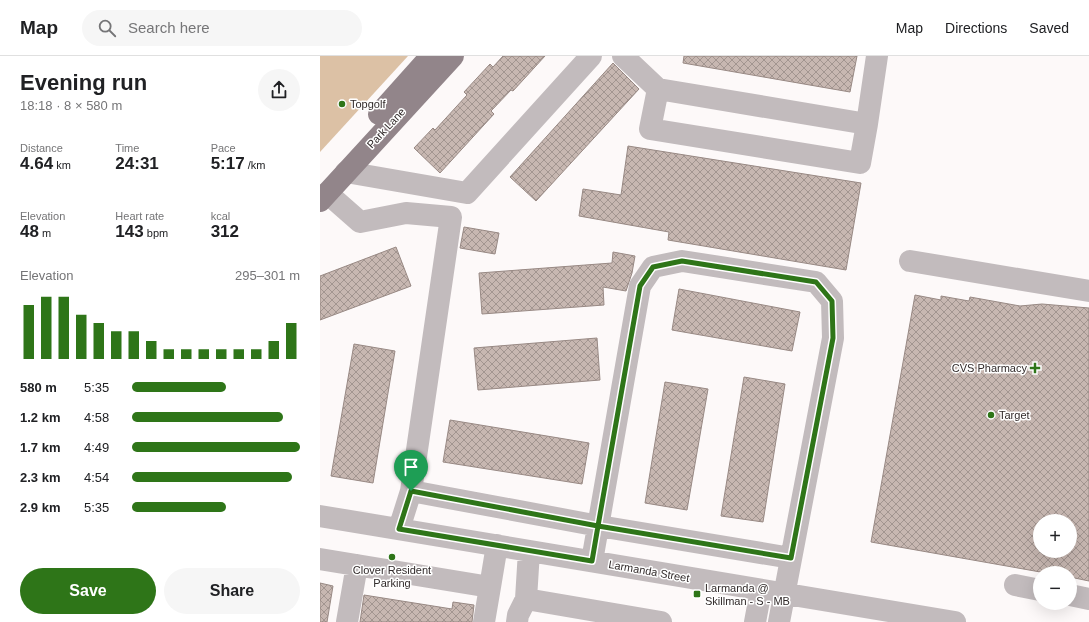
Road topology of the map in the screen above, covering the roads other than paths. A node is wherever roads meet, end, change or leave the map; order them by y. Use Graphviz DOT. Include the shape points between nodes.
graph roads {
  1 [pos="432,56"];
  2 [pos="453,56"];
  3 [pos="591,56"];
  4 [pos="623,56"];
  5 [pos="877,56"];
  6 [pos="658,89"];
  7 [pos="867,124"];
  8 [pos="346,172"];
  9 [pos="322,191"];
  10 [pos="910,261"];
  11 [pos="1089,291"];
  12 [pos="411,491"];
  13 [pos="320,516"];
  14 [pos="598,526"];
  15 [pos="399,529"];
  16 [pos="497,545"];
  17 [pos="529,551"];
  18 [pos="791,558"];
  19 [pos="320,559"];
  20 [pos="592,561"];
  21 [pos="357,565"];
  22 [pos="1015,585"];
  23 [pos="490,587"];
  24 [pos="1033,589"];
  25 [pos="761,590"];
  26 [pos="784,593"];
  27 [pos="1077,597"];
  28 [pos="526,599"];
  29 [pos="1089,599"];
  30 [pos="347,622"];
  31 [pos="484,622"];
  32 [pos="517,622"];
  33 [pos="662,622"];
  34 [pos="755,622"];
  35 [pos="779,622"];
  36 [pos="955,622"];
  1 -- 9 [label="main road, Park Lane"];
  2 -- 8 [label="main road, Park Lane"];
  3 -- 8 [label="street" via="468,193"];
  4 -- 6 [label="street"];
  5 -- 7 [label="street"];
  6 -- 7 [label="street"];
  6 -- 7 [label="street" via="650,129 860,163"];
  8 -- 9 [label="main road, Park Lane"];
  9 -- 12 [label="street" via="360,222 406,213 451,217"];
  10 -- 11 [label="street"];
  12 -- 14 [label="street"];
  12 -- 15 [label="street"];
  13 -- 15 [label="street, Larmanda Street"];
  14 -- 18 [label="street"];
  14 -- 18 [label="street" via="640,286 653,267 682,261 816,282 832,301 833,338"];
  14 -- 20 [label="street"];
  15 -- 16 [label="street, Larmanda Street"];
  16 -- 17 [label="street, Larmanda Street"];
  16 -- 23 [label="street"];
  17 -- 20 [label="street, Larmanda Street"];
  17 -- 28 [label="street"];
  18 -- 26 [label="street"];
  19 -- 21 [label="street"];
  20 -- 25 [label="street, Larmanda Street"];
  21 -- 23 [label="street"];
  21 -- 30 [label="street"];
  22 -- 24 [label="street"];
  23 -- 31 [label="street"];
  25 -- 26 [label="street, Larmanda Street"];
  25 -- 34 [label="street"];
  26 -- 35 [label="street"];
  26 -- 36 [label="street, Larmanda Street"];
  27 -- 29 [label="street"];
  28 -- 32 [label="street"];
  28 -- 33 [label="street"];
}
